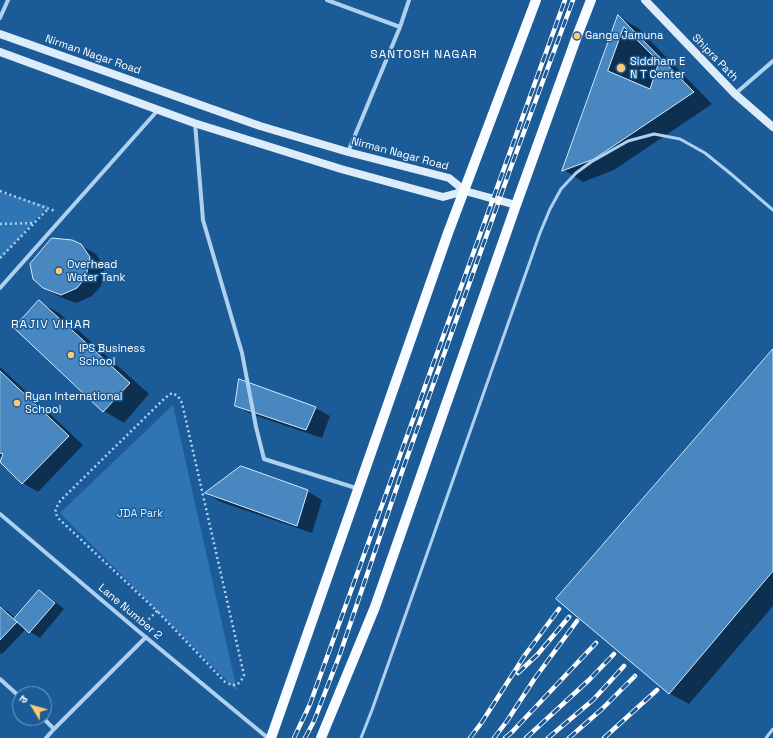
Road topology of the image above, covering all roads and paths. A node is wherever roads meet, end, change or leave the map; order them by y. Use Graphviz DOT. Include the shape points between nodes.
graph roads {
  1 [pos="8,0"];
  2 [pos="327,0"];
  3 [pos="409,0"];
  4 [pos="536,0"];
  5 [pos="591,0"];
  6 [pos="645,0"];
  7 [pos="0,18"];
  8 [pos="400,27"];
  9 [pos="0,34"];
  10 [pos="0,52"];
  11 [pos="773,62"];
  12 [pos="735,94"];
  13 [pos="159,109"];
  14 [pos="194,123"];
  15 [pos="773,127"];
  16 [pos="348,152"];
  17 [pos="0,191"];
  18 [pos="465,191"];
  19 [pos="516,205"];
  20 [pos="773,210"];
  21 [pos="34,223"];
  22 [pos="0,224"];
  23 [pos="0,258"];
  24 [pos="0,288"];
  25 [pos="359,489"];
  26 [pos="0,514"];
  27 [pos="158,611"];
  28 [pos="137,630"];
  29 [pos="146,637"];
  30 [pos="0,679"];
  31 [pos="12,690"];
  32 [pos="51,726"];
  33 [pos="54,729"];
  34 [pos="773,729"];
  35 [pos="46,738"];
  36 [pos="270,738"];
  37 [pos="321,738"];
  38 [pos="361,738"];
  39 [pos="766,738"];
  1 -- 7 [label="street"];
  2 -- 8 [label="street"];
  3 -- 8 [label="street"];
  4 -- 18 [label="main road"];
  5 -- 19 [label="main road"];
  6 -- 12 [label="street, Shipra Path"];
  8 -- 16 [label="street"];
  9 -- 16 [label="street, Nirman Nagar Road" via="260,126"];
  10 -- 13 [label="street"];
  11 -- 12 [label="street"];
  12 -- 15 [label="street, Shipra Path"];
  13 -- 14 [label="street"];
  13 -- 24 [label="street"];
  14 -- 18 [label="street" via="341,169 443,197"];
  14 -- 25 [label="street" via="202,220 242,353 264,459"];
  16 -- 18 [label="street, Nirman Nagar Road" via="449,178"];
  17 -- 21 [label="path" via="48,209"];
  18 -- 19 [label="street"];
  18 -- 25 [label="main road"];
  19 -- 37 [label="main road" via="375,607"];
  20 -- 38 [label="lane" via="705,153 680,138 654,134 628,141 591,162 561,189 537,241"];
  21 -- 22 [label="path"];
  21 -- 23 [label="path"];
  25 -- 36 [label="main road"];
  26 -- 28 [label="street, Lane Number 2"];
  27 -- 27 [label="path" via="58,518 55,512 61,500 172,393 178,396 182,403 244,675 240,682 236,686 225,682"];
  27 -- 28 [label="path"];
  28 -- 29 [label="street, Lane Number 2"];
  29 -- 33 [label="street"];
  29 -- 36 [label="street, Lane Number 2"];
  30 -- 31 [label="street"];
  32 -- 33 [label="street"];
  33 -- 35 [label="street"];
  34 -- 39 [label="lane"];
}
